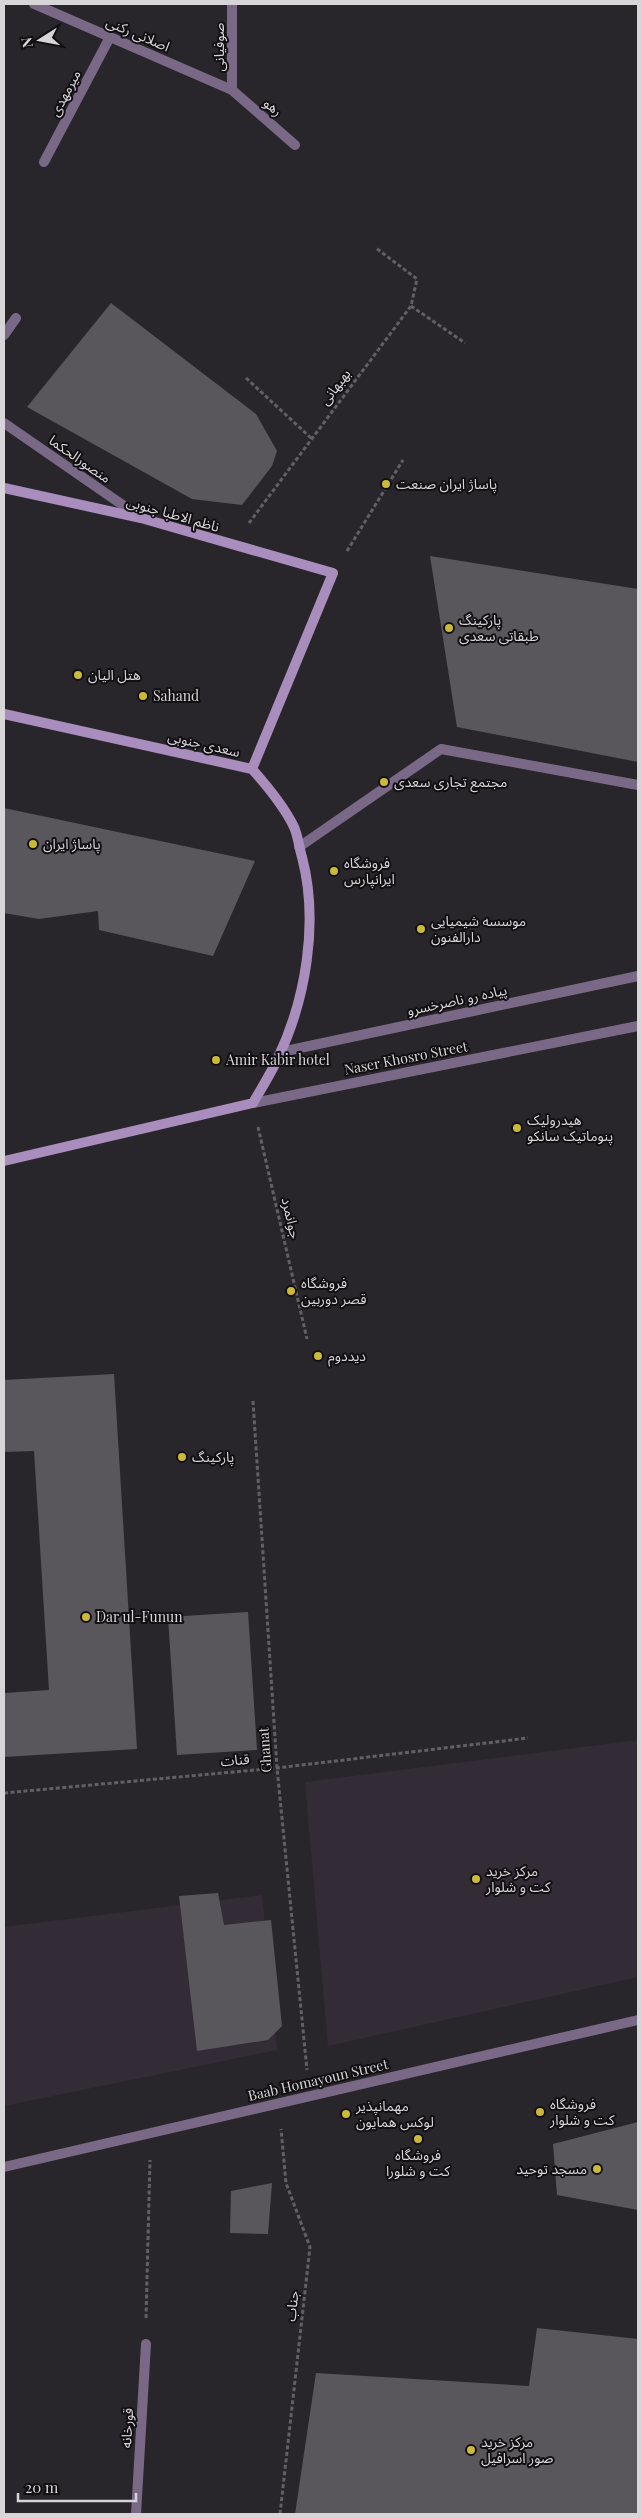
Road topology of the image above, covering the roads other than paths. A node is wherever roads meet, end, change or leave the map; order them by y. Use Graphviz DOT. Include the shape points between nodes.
graph roads {
  1 [pos="34,4"];
  2 [pos="232,4"];
  3 [pos="110,37"];
  4 [pos="232,90"];
  5 [pos="295,145"];
  6 [pos="44,162"];
  7 [pos="16,318"];
  8 [pos="4,336"];
  9 [pos="4,423"];
  10 [pos="4,488"];
  11 [pos="141,518"];
  12 [pos="4,714"];
  13 [pos="252,769"];
  14 [pos="638,785"];
  15 [pos="299,847"];
  16 [pos="638,976"];
  17 [pos="638,1026"];
  18 [pos="280,1052"];
  19 [pos="253,1103"];
  20 [pos="4,1160"];
  21 [pos="638,2020"];
  22 [pos="4,2167"];
  23 [pos="146,2344"];
  24 [pos="136,2514"];
  1 -- 3 [label="street, اصلانی رکنی"];
  2 -- 4 [label="street, صوفیانی"];
  3 -- 4 [label="street, اصلانی رکنی"];
  3 -- 6 [label="street, میرمهدی"];
  4 -- 5 [label="street, رهو"];
  7 -- 8 [label="street"];
  9 -- 11 [label="street, منصورالحکما"];
  10 -- 11 [label="main road, ناظم الاطبا جنوبی"];
  11 -- 13 [label="main road, ناظم الاطبا جنوبی" via="333,573"];
  12 -- 13 [label="main road, سعدی جنوبی"];
  13 -- 15 [label="main road, سعدی جنوبی" via="272,790 295,828"];
  14 -- 15 [label="street" via="441,749"];
  15 -- 18 [label="main road, سعدی جنوبی" via="307,878 309,930 304,975"];
  16 -- 18 [label="street, پیاده رو ناصرخسرو"];
  17 -- 19 [label="street, Naser Khosro Street"];
  18 -- 19 [label="main road, سعدی جنوبی"];
  19 -- 20 [label="main road, Naser Khosro Street"];
  21 -- 22 [label="street, Baab Homayoun Street"];
  23 -- 24 [label="street, قورخانه"];
}
